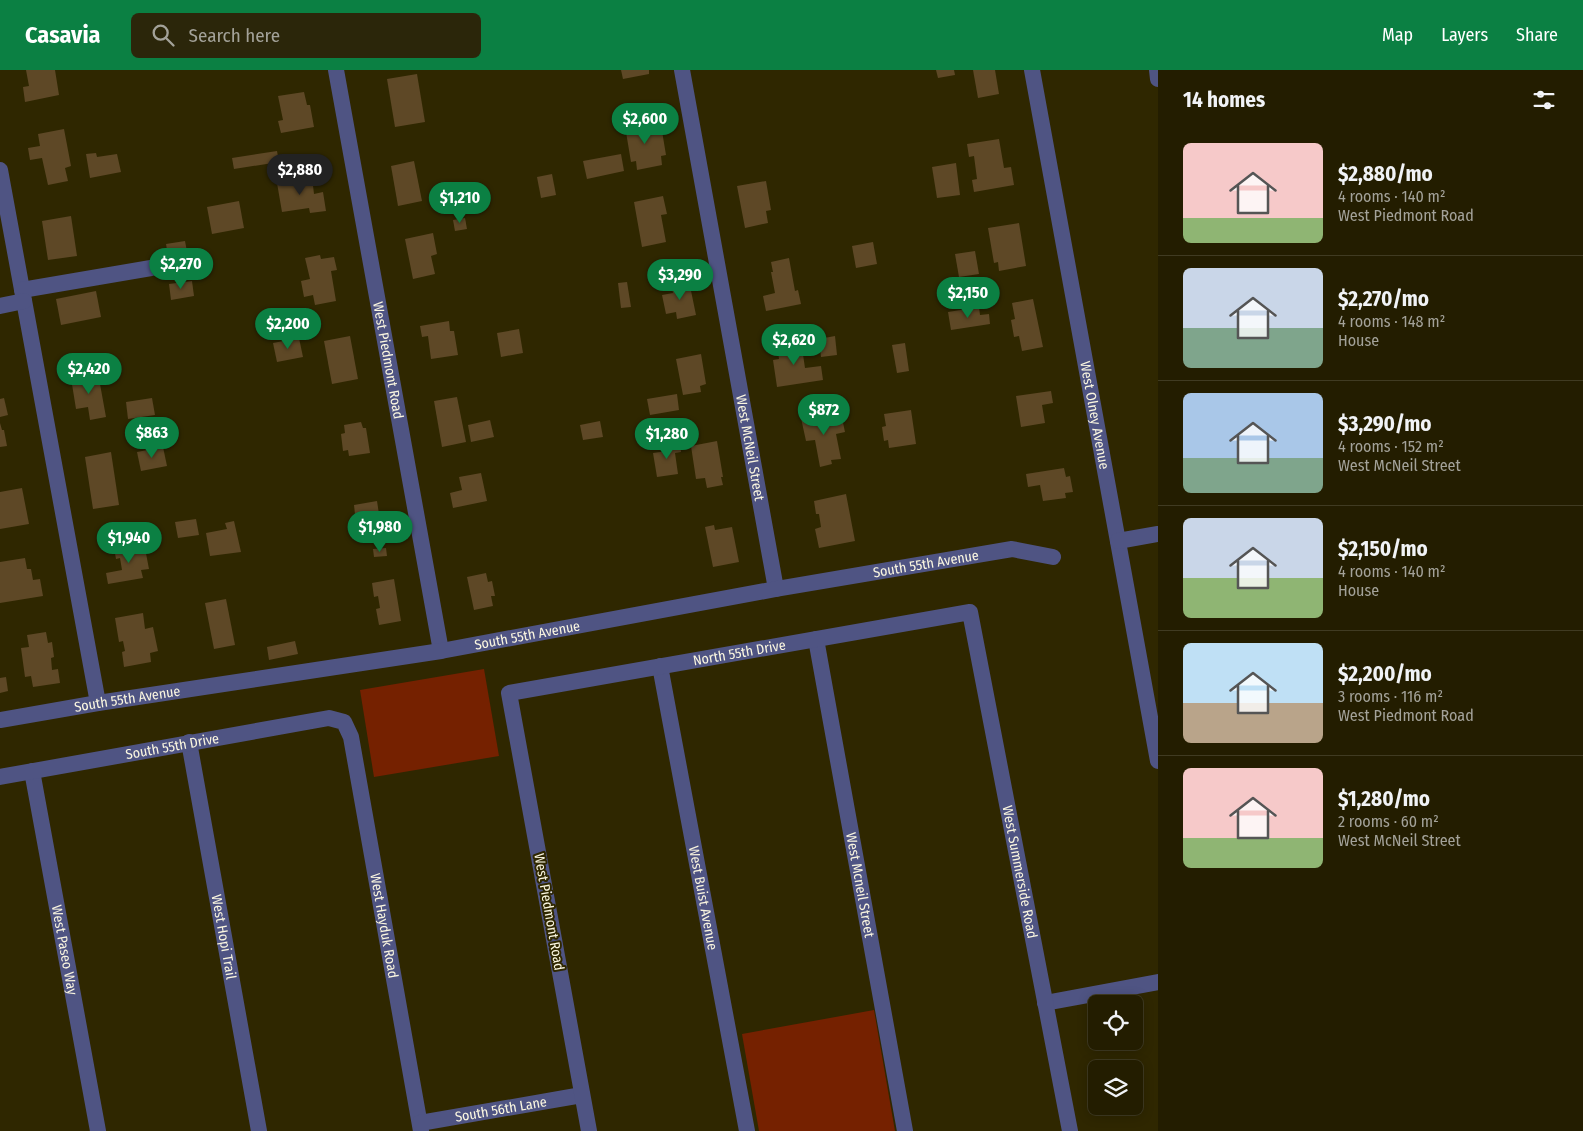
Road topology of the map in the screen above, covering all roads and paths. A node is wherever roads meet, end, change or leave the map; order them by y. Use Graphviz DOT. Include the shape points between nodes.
graph roads {
  1 [pos="336,70"];
  2 [pos="682,70"];
  3 [pos="1032,70"];
  4 [pos="1156,70"];
  5 [pos="1158,79"];
  6 [pos="0,170"];
  7 [pos="151,268"];
  8 [pos="23,296"];
  9 [pos="0,306"];
  10 [pos="1158,534"];
  11 [pos="1118,541"];
  12 [pos="1053,557"];
  13 [pos="776,589"];
  14 [pos="970,612"];
  15 [pos="816,639"];
  16 [pos="441,651"];
  17 [pos="660,666"];
  18 [pos="509,693"];
  19 [pos="98,703"];
  20 [pos="0,720"];
  21 [pos="344,722"];
  22 [pos="189,742"];
  23 [pos="1158,761"];
  24 [pos="32,771"];
  25 [pos="0,777"];
  26 [pos="1158,982"];
  27 [pos="1045,1003"];
  28 [pos="582,1095"];
  29 [pos="420,1127"];
  30 [pos="98,1131"];
  31 [pos="259,1131"];
  32 [pos="589,1131"];
  33 [pos="747,1131"];
  34 [pos="905,1131"];
  35 [pos="1070,1131"];
  1 -- 16 [label="street, West Piedmont Road"];
  2 -- 13 [label="street, West McNeil Street"];
  3 -- 11 [label="street, West Olney Avenue"];
  4 -- 5 [label="street"];
  6 -- 8 [label="street"];
  7 -- 8 [label="street"];
  8 -- 9 [label="street"];
  8 -- 19 [label="street"];
  10 -- 11 [label="street"];
  11 -- 23 [label="street, West Olney Avenue"];
  12 -- 13 [label="street, South 55th Avenue" via="1012,549"];
  13 -- 16 [label="street, South 55th Avenue"];
  14 -- 15 [label="street, North 55th Drive"];
  14 -- 27 [label="street, West Summerside Road"];
  15 -- 17 [label="street, North 55th Drive"];
  15 -- 34 [label="street, West Mcneil Street"];
  16 -- 19 [label="street, South 55th Avenue"];
  17 -- 18 [label="street, North 55th Drive"];
  17 -- 33 [label="street, West Buist Avenue"];
  18 -- 28 [label="street, West Piedmont Road"];
  19 -- 20 [label="street, South 55th Avenue"];
  21 -- 22 [label="street, South 55th Drive" via="329,718"];
  21 -- 29 [label="street, West Hayduk Road" via="351,737"];
  22 -- 24 [label="street, South 55th Drive"];
  22 -- 31 [label="street, West Hopi Trail"];
  24 -- 25 [label="street, South 55th Drive"];
  24 -- 30 [label="street, West Paseo Way"];
  26 -- 27 [label="street"];
  27 -- 35 [label="street, West Summerside Road"];
  28 -- 29 [label="street, South 56th Lane"];
  28 -- 32 [label="street, West Piedmont Road"];
}
